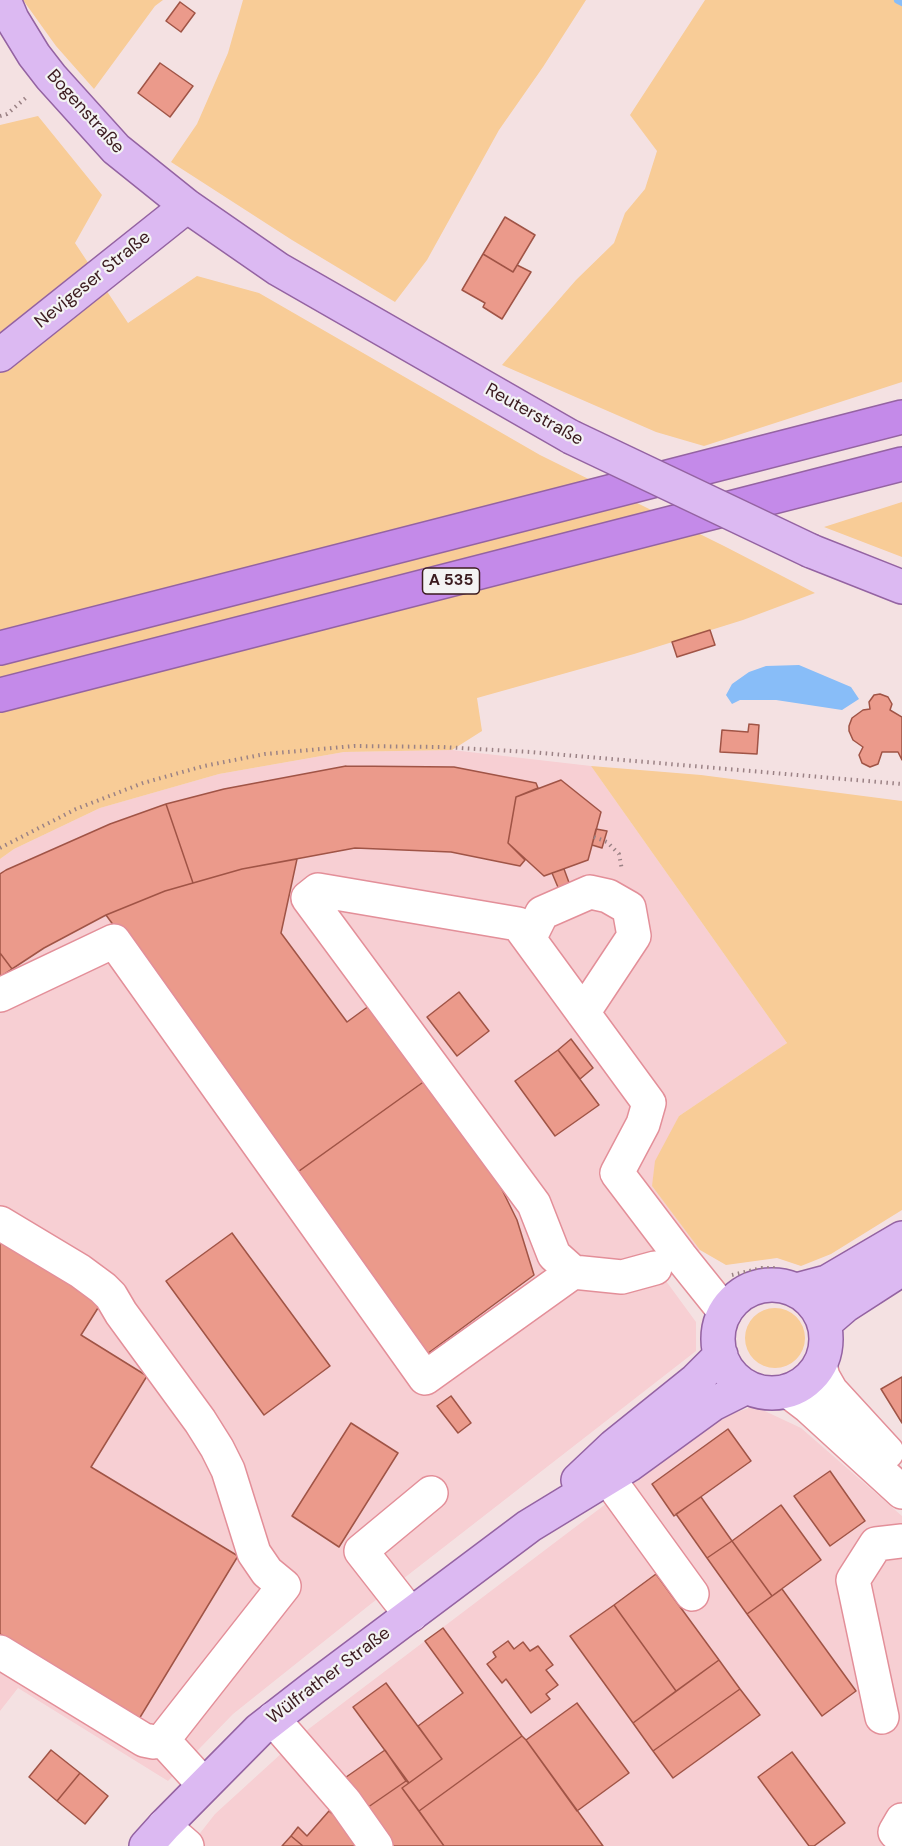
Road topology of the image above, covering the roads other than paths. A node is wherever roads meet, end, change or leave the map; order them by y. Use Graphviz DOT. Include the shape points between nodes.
graph roads {
  1 [pos="4,0"];
  2 [pos="187,206"];
  3 [pos="0,355"];
  4 [pos="902,417"];
  5 [pos="902,464"];
  6 [pos="902,587"];
  7 [pos="0,648"];
  8 [pos="0,695"];
  9 [pos="529,939"];
  10 [pos="0,995"];
  11 [pos="583,1013"];
  12 [pos="0,1223"];
  13 [pos="902,1238"];
  14 [pos="655,1268"];
  15 [pos="902,1269"];
  16 [pos="573,1272"];
  17 [pos="789,1279"];
  18 [pos="725,1312"];
  19 [pos="825,1324"];
  20 [pos="721,1355"];
  21 [pos="820,1365"];
  22 [pos="747,1387"];
  23 [pos="788,1391"];
  24 [pos="902,1469"];
  25 [pos="609,1478"];
  26 [pos="902,1492"];
  27 [pos="431,1493"];
  28 [pos="529,1526"];
  29 [pos="902,1541"];
  30 [pos="692,1594"];
  31 [pos="411,1615"];
  32 [pos="0,1652"];
  33 [pos="882,1717"];
  34 [pos="273,1719"];
  35 [pos="163,1740"];
  36 [pos="204,1785"];
  37 [pos="902,1820"];
  38 [pos="166,1839"];
  39 [pos="902,1839"];
  40 [pos="376,1846"];
  1 -- 2 [label="main road, Bogenstraße" via="34,55 80,109 116,148"];
  2 -- 3 [label="main road, Nevigeser Straße"];
  2 -- 6 [label="main road, Reuterstraße, bridge" via="278,269 571,437 812,551"];
  4 -- 7 [label="highway"];
  5 -- 8 [label="highway, A 535"];
  9 -- 11 [label="street"];
  9 -- 11 [label="street" via="542,913 590,892 608,896 628,908 634,936"];
  9 -- 16 [label="street" via="518,924 318,890 308,898 534,1204 554,1255"];
  10 -- 16 [label="street" via="114,941 425,1378"];
  11 -- 18 [label="street" via="649,1103 644,1124 617,1173"];
  12 -- 35 [label="street" via="80,1271 111,1296 217,1448 228,1470 254,1553 267,1572 284,1586"];
  13 -- 17 [label="main road" via="827,1282"];
  14 -- 16 [label="street" via="622,1277"];
  15 -- 19 [label="main road" via="846,1305"];
  17 -- 18 [label="main road" via="757,1286 737,1296"];
  17 -- 19 [label="main road" via="815,1304"];
  18 -- 20 [label="main road" via="717,1333"];
  19 -- 21 [label="main road" via="828,1344"];
  20 -- 22 [label="main road" via="730,1373"];
  20 -- 28 [label="main road, Wülfrather Straße" via="614,1446"];
  21 -- 23 [label="main road" via="808,1382"];
  21 -- 24 [label="street" via="831,1391"];
  22 -- 23 [label="main road" via="767,1394"];
  22 -- 25 [label="main road, Wülfrather Straße" via="713,1404"];
  23 -- 26 [label="street"];
  25 -- 28 [label="main road, Wülfrather Straße"];
  25 -- 30 [label="street"];
  27 -- 31 [label="street" via="361,1551"];
  28 -- 31 [label="main road, Wülfrather Straße"];
  29 -- 33 [label="street" via="876,1544 853,1580"];
  31 -- 34 [label="main road, Wülfrather Straße"];
  32 -- 35 [label="street" via="144,1740"];
  34 -- 36 [label="main road, Wülfrather Straße"];
  34 -- 40 [label="street" via="345,1802"];
  35 -- 36 [label="street"];
  36 -- 38 [label="main road, Wülfrather Straße"];
  37 -- 39 [label="street" via="895,1832"];
}
